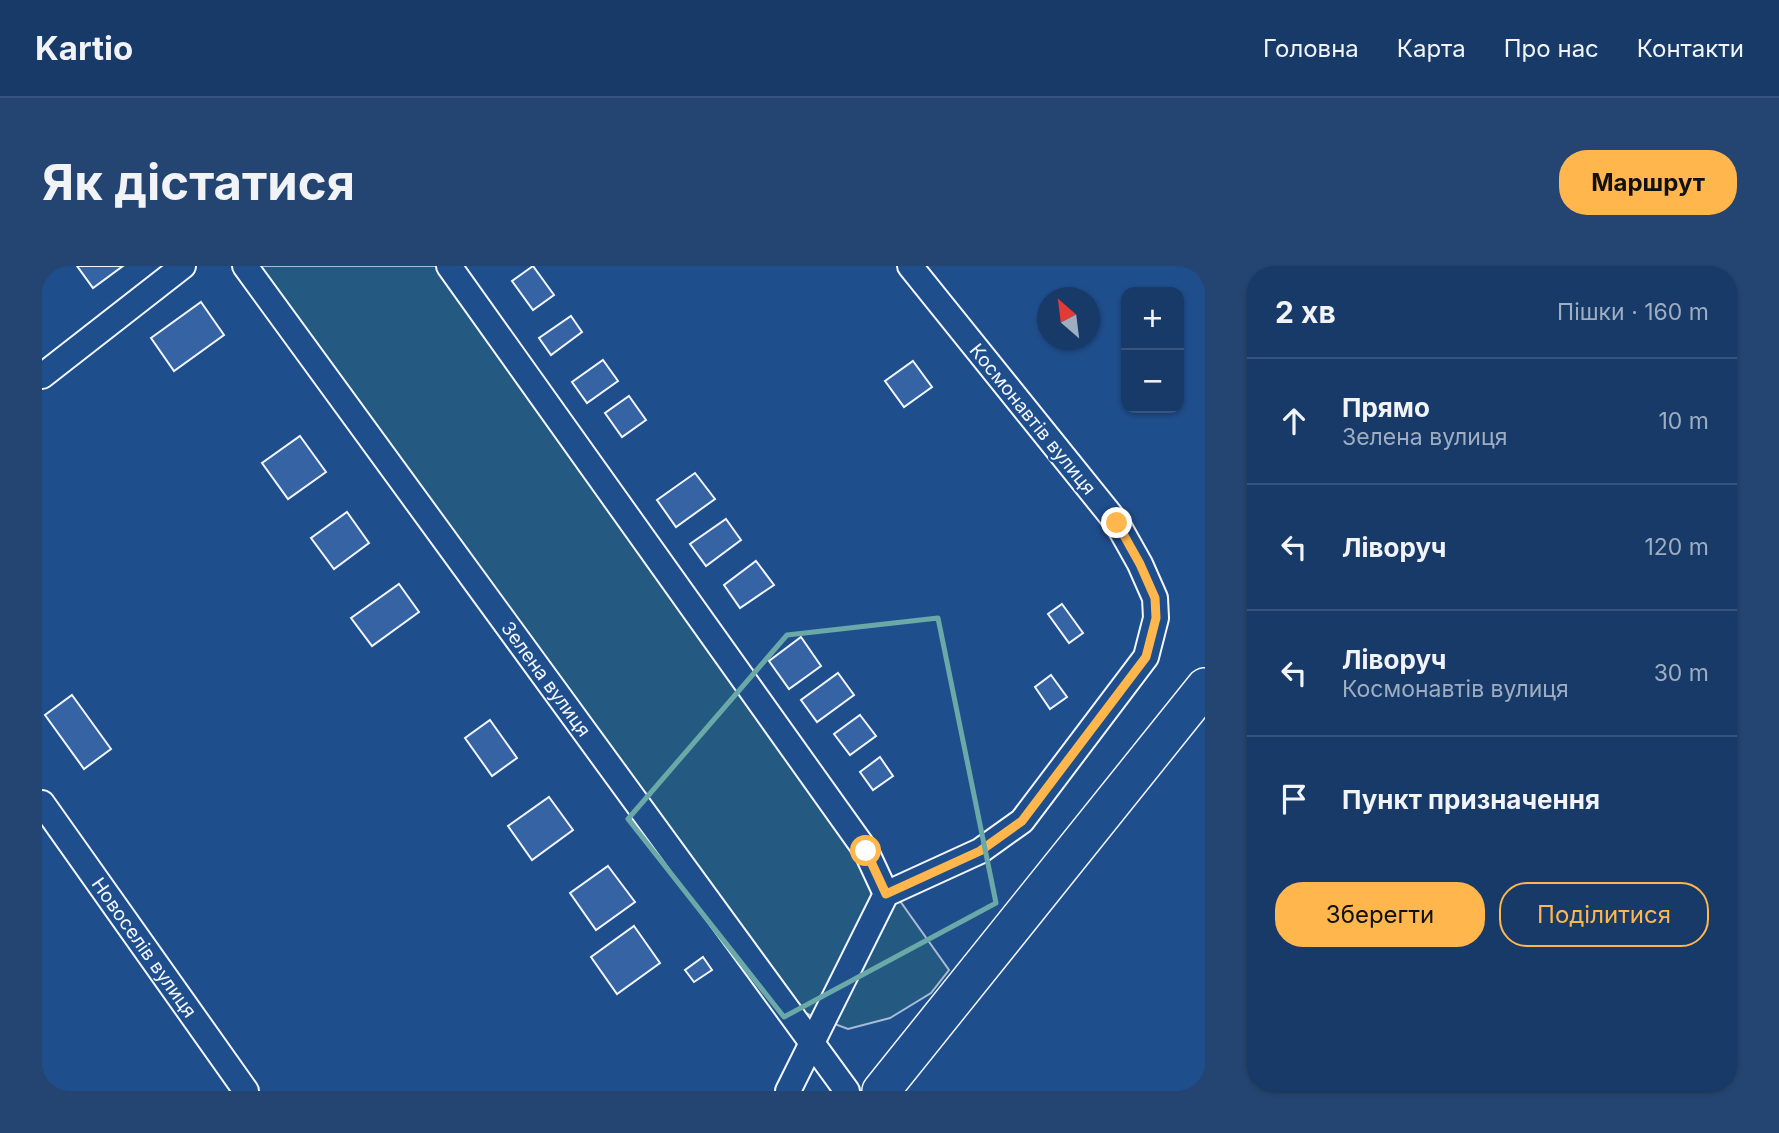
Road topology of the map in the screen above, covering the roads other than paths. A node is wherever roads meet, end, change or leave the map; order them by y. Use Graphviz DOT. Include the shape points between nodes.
graph roads {
  1 [pos="183,266"];
  2 [pos="245,266"];
  3 [pos="449,266"];
  4 [pos="910,266"];
  5 [pos="42,376"];
  6 [pos="1205,687"];
  7 [pos="42,803"];
  8 [pos="886,894"];
  9 [pos="813,1045"];
  10 [pos="246,1091"];
  11 [pos="788,1091"];
  12 [pos="847,1091"];
  13 [pos="881,1091"];
  1 -- 5 [label="street"];
  2 -- 9 [label="street, Зелена вулиця"];
  3 -- 8 [label="street" via="866,851"];
  4 -- 8 [label="street, Космонавтів вулиця" via="1117,523 1155,598 1156,618 1146,657 1022,821 980,851"];
  6 -- 13 [label="highway"];
  7 -- 10 [label="street, Новоселів вулиця"];
  8 -- 9 [label="street"];
  9 -- 11 [label="street"];
  9 -- 12 [label="street, Зелена вулиця"];
}
